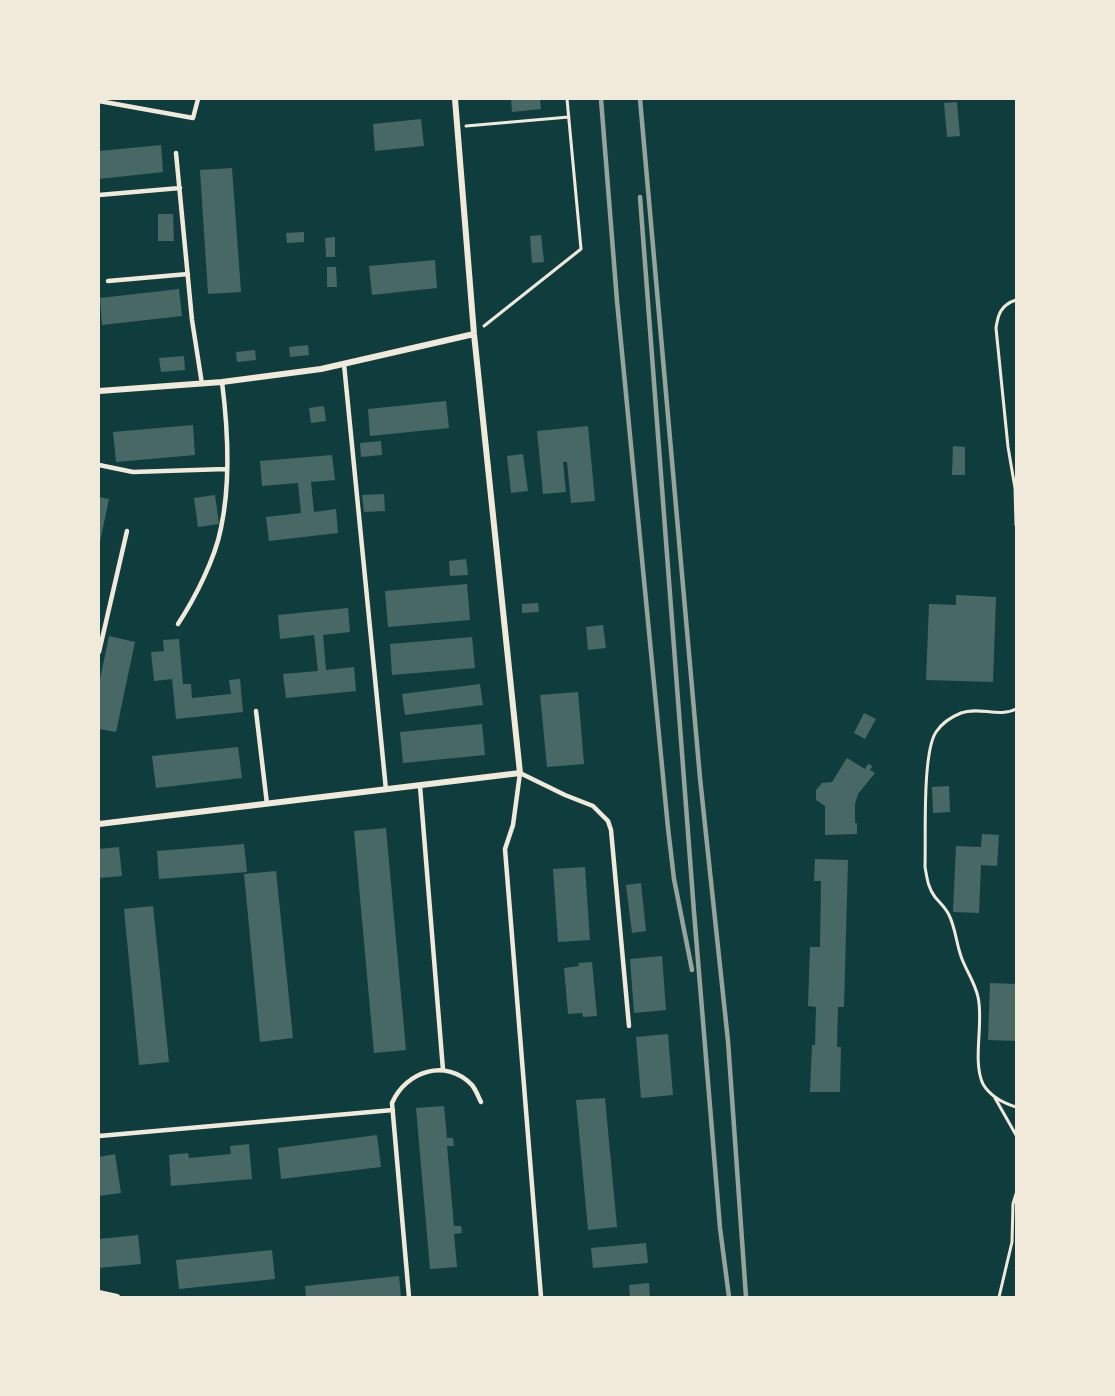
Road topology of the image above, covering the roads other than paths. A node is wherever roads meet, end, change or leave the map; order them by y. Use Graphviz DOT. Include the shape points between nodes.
graph roads {
  1 [pos="198,99"];
  2 [pos="455,99"];
  3 [pos="99,101"];
  4 [pos="176,153"];
  5 [pos="180,188"];
  6 [pos="99,195"];
  7 [pos="188,274"];
  8 [pos="108,281"];
  9 [pos="474,334"];
  10 [pos="344,364"];
  11 [pos="222,382"];
  12 [pos="202,384"];
  13 [pos="99,391"];
  14 [pos="99,465"];
  15 [pos="226,469"];
  16 [pos="127,531"];
  17 [pos="177,624"];
  18 [pos="99,652"];
  19 [pos="256,711"];
  20 [pos="520,772"];
  21 [pos="420,786"];
  22 [pos="386,790"];
  23 [pos="267,804"];
  24 [pos="99,824"];
  25 [pos="629,1026"];
  26 [pos="442,1070"];
  27 [pos="481,1102"];
  28 [pos="393,1110"];
  29 [pos="99,1136"];
  30 [pos="99,1293"];
  31 [pos="117,1297"];
  32 [pos="409,1297"];
  33 [pos="541,1297"];
  1 -- 3 [label="lane" via="193,118"];
  2 -- 9 [label="street"];
  4 -- 5 [label="lane"];
  5 -- 6 [label="lane"];
  5 -- 7 [label="lane"];
  7 -- 8 [label="lane"];
  7 -- 12 [label="lane"];
  9 -- 10 [label="street"];
  9 -- 20 [label="street"];
  10 -- 11 [label="street"];
  10 -- 22 [label="lane"];
  11 -- 12 [label="street"];
  11 -- 15 [label="lane" via="227,425"];
  12 -- 13 [label="street"];
  14 -- 15 [label="lane" via="133,472"];
  15 -- 17 [label="lane" via="221,530 188,609"];
  16 -- 18 [label="lane"];
  19 -- 23 [label="lane"];
  20 -- 21 [label="street"];
  20 -- 25 [label="lane" via="593,806 608,821"];
  20 -- 33 [label="lane" via="513,825 505,849"];
  21 -- 22 [label="street"];
  21 -- 26 [label="lane"];
  22 -- 23 [label="street"];
  23 -- 24 [label="street"];
  26 -- 27 [label="lane" via="459,1074 474,1087"];
  26 -- 28 [label="lane" via="409,1079 398,1090"];
  28 -- 29 [label="lane"];
  28 -- 32 [label="lane"];
  30 -- 31 [label="street"];
}
